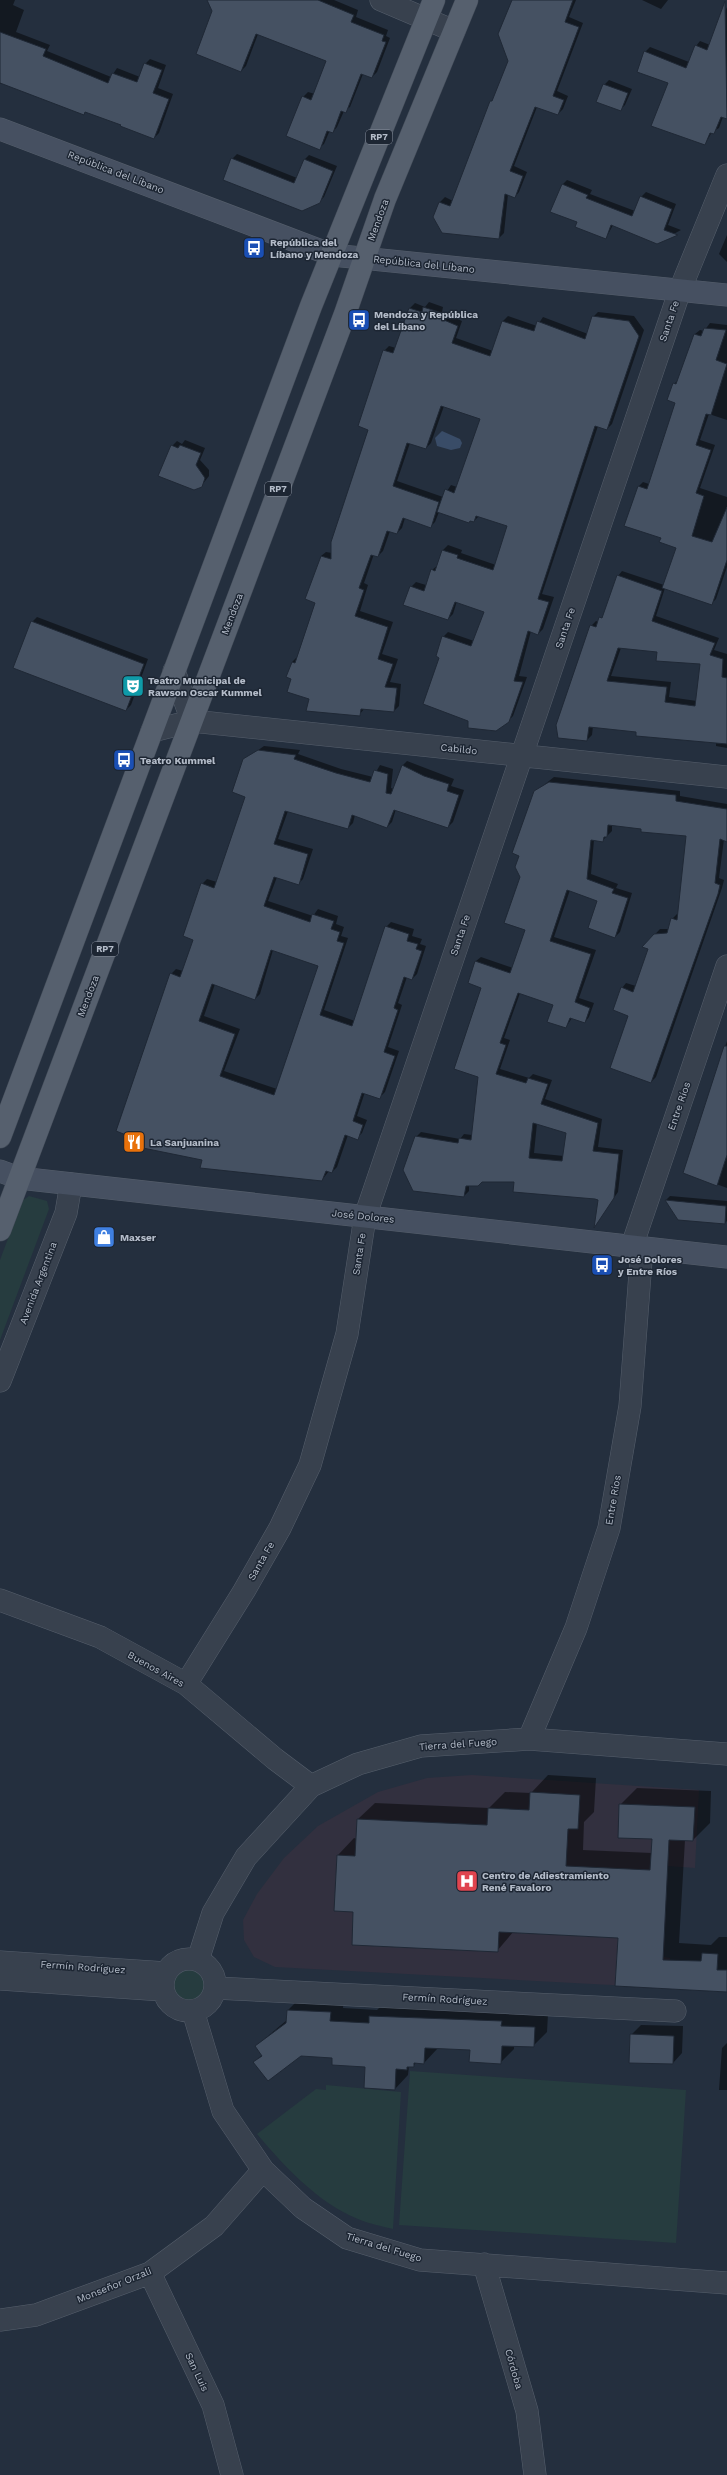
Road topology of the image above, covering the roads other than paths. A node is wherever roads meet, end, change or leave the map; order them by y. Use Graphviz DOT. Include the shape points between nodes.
graph roads {
  1 [pos="381,0"];
  2 [pos="467,0"];
  3 [pos="430,10"];
  4 [pos="454,31"];
  5 [pos="0,128"];
  6 [pos="727,175"];
  7 [pos="332,255"];
  8 [pos="364,258"];
  9 [pos="680,290"];
  10 [pos="727,295"];
  11 [pos="174,671"];
  12 [pos="192,720"];
  13 [pos="152,731"];
  14 [pos="521,755"];
  15 [pos="727,777"];
  16 [pos="727,966"];
  17 [pos="0,1137"];
  18 [pos="10,1175"];
  19 [pos="71,1184"];
  20 [pos="365,1217"];
  21 [pos="0,1230"];
  22 [pos="637,1247"];
  23 [pos="727,1257"];
  24 [pos="0,1381"];
  25 [pos="0,1600"];
  26 [pos="186,1684"];
  27 [pos="529,1739"];
  28 [pos="727,1754"];
  29 [pos="311,1786"];
  30 [pos="198,1960"];
  31 [pos="0,1962"];
  32 [pos="0,1979"];
  33 [pos="164,1981"];
  34 [pos="215,1988"];
  35 [pos="193,2011"];
  36 [pos="675,2011"];
  37 [pos="263,2170"];
  38 [pos="484,2264"];
  39 [pos="150,2273"];
  40 [pos="727,2283"];
  41 [pos="0,2320"];
  42 [pos="232,2475"];
  43 [pos="535,2475"];
  1 -- 3 [label="street"];
  2 -- 4 [label="main road, Mendoza / RP7"];
  3 -- 4 [label="street"];
  3 -- 7 [label="main road, RP7"];
  4 -- 8 [label="main road, Mendoza / RP7" via="385,199"];
  5 -- 7 [label="main road, República del Líbano"];
  6 -- 9 [label="street, Santa Fe"];
  7 -- 8 [label="main road, República del Líbano"];
  7 -- 11 [label="main road, RP7"];
  8 -- 9 [label="main road, República del Líbano"];
  8 -- 12 [label="main road, Mendoza / RP7"];
  9 -- 10 [label="main road, República del Líbano"];
  9 -- 14 [label="street, Santa Fe"];
  11 -- 12 [label="street"];
  11 -- 13 [label="main road, RP7"];
  12 -- 13 [label="street, Cabildo"];
  12 -- 14 [label="street, Cabildo"];
  12 -- 18 [label="main road, Mendoza / RP7"];
  13 -- 17 [label="main road, RP7"];
  14 -- 15 [label="street, Cabildo"];
  14 -- 20 [label="street, Santa Fe"];
  16 -- 22 [label="street, Entre Ríos"];
  18 -- 19 [label="main road, José Dolores"];
  18 -- 21 [label="main road, Mendoza / RP7"];
  19 -- 20 [label="main road, José Dolores"];
  19 -- 24 [label="street, Avenida Argentina" via="66,1213"];
  20 -- 22 [label="main road, José Dolores"];
  20 -- 26 [label="street, Santa Fe" via="347,1334 310,1465 280,1528"];
  22 -- 23 [label="main road, José Dolores"];
  22 -- 27 [label="street, Entre Ríos" via="630,1406 609,1528 576,1628"];
  25 -- 26 [label="street, Buenos Aires" via="100,1637"];
  26 -- 29 [label="street, Buenos Aires"];
  27 -- 28 [label="street, Tierra del Fuego"];
  27 -- 29 [label="street, Tierra del Fuego" via="421,1746 358,1764"];
  29 -- 30 [label="street, Tierra del Fuego" via="246,1857 213,1913"];
  30 -- 33 [label="street" via="181,1960 173,1963"];
  30 -- 34 [label="street" via="212,1971"];
  31 -- 33 [label="street, Fermín Rodríguez"];
  32 -- 33 [label="street, Fermín Rodríguez"];
  33 -- 35 [label="street" via="169,2002 176,2008"];
  34 -- 35 [label="street" via="208,2003"];
  34 -- 36 [label="street, Fermín Rodríguez"];
  35 -- 37 [label="street, Tierra del Fuego" via="223,2111"];
  37 -- 38 [label="street, Tierra del Fuego" via="303,2208 348,2238 420,2260"];
  37 -- 39 [label="street, Monseñor Orzali" via="214,2226"];
  38 -- 40 [label="street, Tierra del Fuego"];
  38 -- 43 [label="street, Córdoba" via="527,2411"];
  39 -- 41 [label="street, Monseñor Orzali" via="36,2316"];
  39 -- 42 [label="street, San Luis" via="213,2405"];
}
